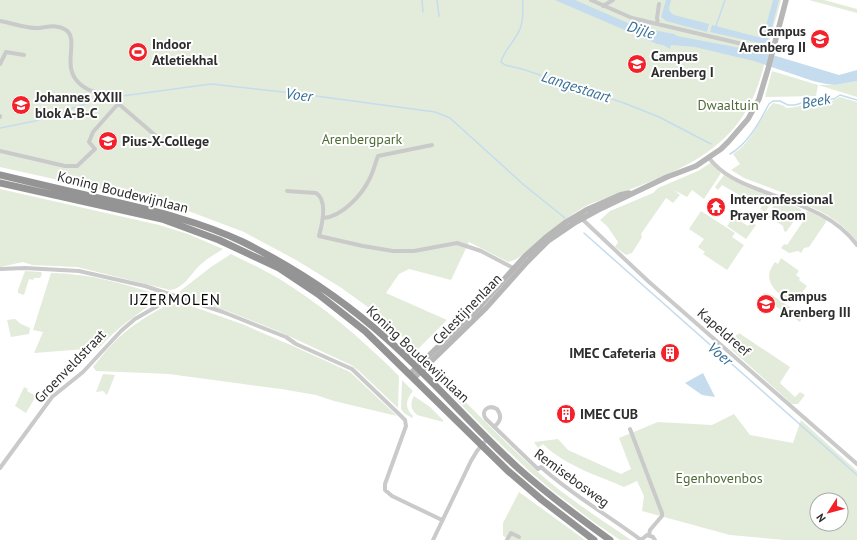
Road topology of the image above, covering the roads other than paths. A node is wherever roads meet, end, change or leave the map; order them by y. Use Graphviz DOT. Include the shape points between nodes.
graph roads {
  1 [pos="591,0"];
  2 [pos="613,0"];
  3 [pos="786,0"];
  4 [pos="659,4"];
  5 [pos="604,6"];
  6 [pos="0,21"];
  7 [pos="658,24"];
  8 [pos="772,52"];
  9 [pos="24,55"];
  10 [pos="0,64"];
  11 [pos="119,103"];
  12 [pos="156,136"];
  13 [pos="432,145"];
  14 [pos="0,151"];
  15 [pos="709,158"];
  16 [pos="0,176"];
  17 [pos="0,183"];
  18 [pos="287,191"];
  19 [pos="580,217"];
  20 [pos="324,218"];
  21 [pos="857,246"];
  22 [pos="0,270"];
  23 [pos="516,270"];
  24 [pos="170,294"];
  25 [pos="419,369"];
  26 [pos="412,376"];
  27 [pos="494,427"];
  28 [pos="630,429"];
  29 [pos="488,438"];
  30 [pos="481,445"];
  31 [pos="857,464"];
  32 [pos="0,468"];
  33 [pos="442,520"];
  34 [pos="649,535"];
  35 [pos="519,537"];
  36 [pos="433,540"];
  37 [pos="507,540"];
  38 [pos="594,540"];
  39 [pos="610,540"];
  40 [pos="641,540"];
  41 [pos="655,540"];
  1 -- 5 [label="street"];
  2 -- 5 [label="street"];
  3 -- 8 [label="street, Celestijnenlaan"];
  4 -- 7 [label="street"];
  5 -- 7 [label="street" via="632,18"];
  6 -- 11 [label="street" via="32,28 53,26 65,29 71,39 70,64 75,78 99,93 118,92"];
  7 -- 8 [label="street"];
  8 -- 15 [label="street, Celestijnenlaan" via="759,98 748,119 724,147"];
  9 -- 10 [label="street" via="6,52"];
  11 -- 12 [label="street"];
  11 -- 14 [label="street" via="93,132 89,142 95,149 77,166 65,166"];
  13 -- 20 [label="street" via="378,156 370,180 349,206"];
  15 -- 19 [label="street, Celestijnenlaan"];
  15 -- 21 [label="street" via="734,179 830,219"];
  16 -- 25 [label="highway, Koning Boudewijnlaan" via="149,209 198,224 242,242 284,264 341,302 389,340"];
  17 -- 26 [label="highway, Koning Boudewijnlaan" via="162,220 247,252 278,268 333,305 365,330"];
  18 -- 20 [label="street" via="319,195 322,199"];
  19 -- 23 [label="street, Celestijnenlaan" via="545,238"];
  19 -- 31 [label="street, Kapeldreef" via="648,281"];
  20 -- 23 [label="street" via="319,236 393,251 414,251 457,243 481,251"];
  22 -- 24 [label="street" via="79,270"];
  23 -- 25 [label="street, Celestijnenlaan" via="486,308"];
  24 -- 32 [label="street, Groenveldstraat" via="161,304 121,331 83,372 52,397"];
  24 -- 33 [label="street" via="286,337 352,369 404,419 406,426 385,484 386,490 392,496"];
  25 -- 26 [label="street, Celestijnenlaan"];
  25 -- 29 [label="highway, Koning Boudewijnlaan"];
  26 -- 30 [label="highway, Koning Boudewijnlaan"];
  27 -- 27 [label="street, Remisebosweg" via="483,415 484,410 490,407 497,409 500,416"];
  27 -- 40 [label="street, Remisebosweg" via="538,469 540,467 586,503"];
  28 -- 34 [label="street" via="662,513"];
  29 -- 30 [label="street"];
  29 -- 39 [label="highway, Koning Boudewijnlaan" via="540,486"];
  30 -- 33 [label="street" via="470,461"];
  30 -- 38 [label="highway, Koning Boudewijnlaan" via="532,493"];
  33 -- 36 [label="street"];
  34 -- 40 [label="street"];
  34 -- 41 [label="street"];
  35 -- 37 [label="street" via="512,532"];
}
